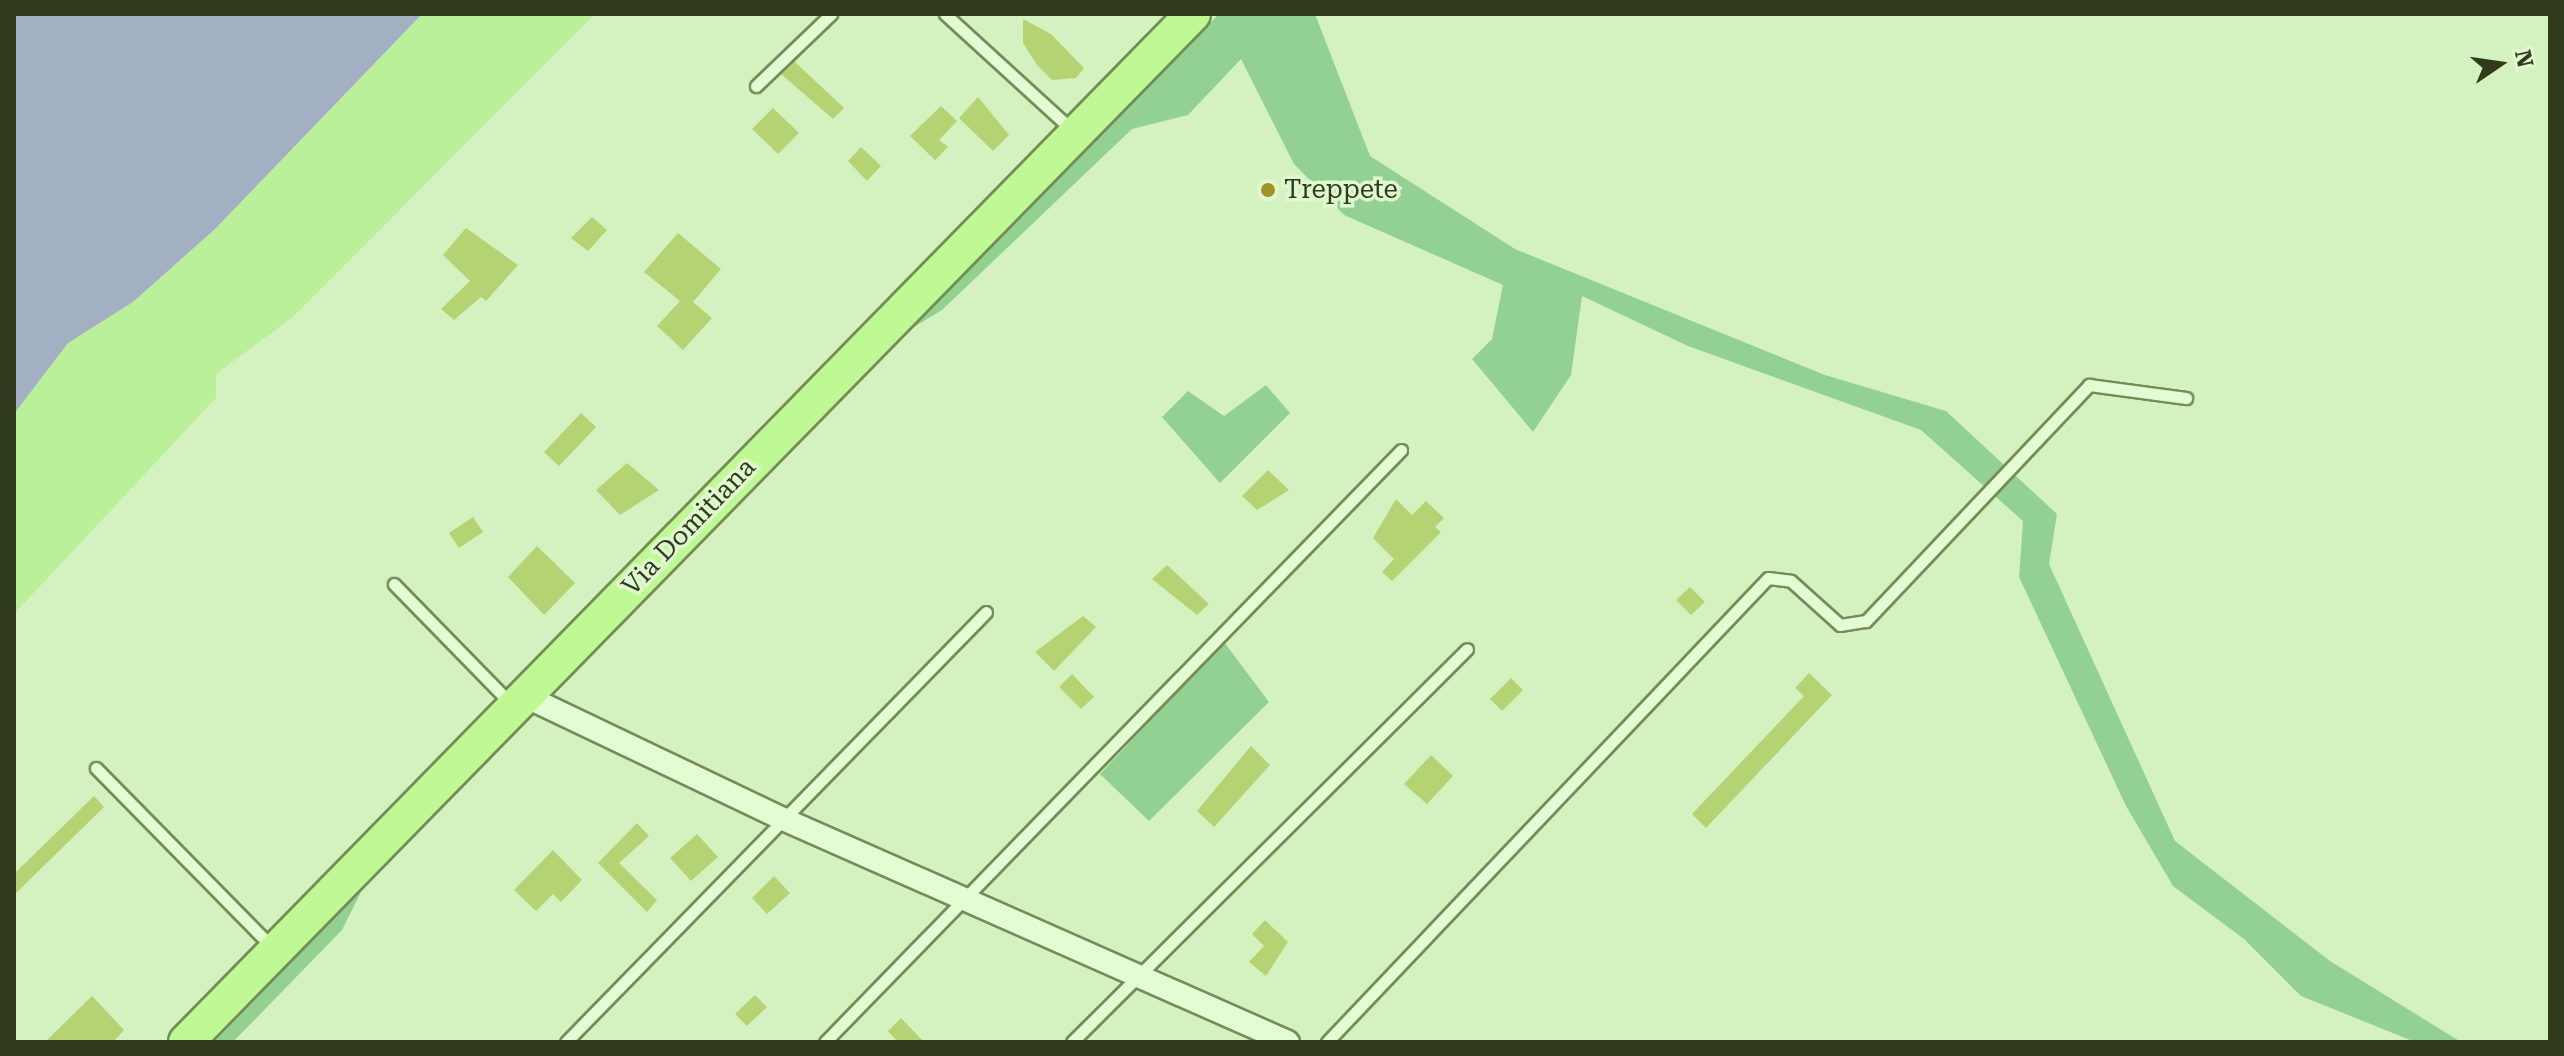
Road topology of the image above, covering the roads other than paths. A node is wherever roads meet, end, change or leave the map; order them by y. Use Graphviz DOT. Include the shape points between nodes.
graph roads {
  1 [pos="831,14"];
  2 [pos="945,14"];
  3 [pos="1193,14"];
  4 [pos="756,86"];
  5 [pos="1077,134"];
  6 [pos="2186,398"];
  7 [pos="1401,450"];
  8 [pos="394,584"];
  9 [pos="986,612"];
  10 [pos="1467,649"];
  11 [pos="520,702"];
  12 [pos="96,768"];
  13 [pos="783,819"];
  14 [pos="965,900"];
  15 [pos="276,951"];
  16 [pos="1140,976"];
  17 [pos="186,1042"];
  18 [pos="566,1042"];
  19 [pos="825,1042"];
  20 [pos="1072,1042"];
  21 [pos="1288,1042"];
  22 [pos="1327,1042"];
  1 -- 4 [label="lane"];
  2 -- 5 [label="lane"];
  3 -- 5 [label="main road, Via Domitiana"];
  5 -- 11 [label="main road, Via Domitiana"];
  6 -- 22 [label="lane" via="2089,385 1866,621 1840,625 1791,581 1768,578"];
  7 -- 14 [label="lane"];
  8 -- 11 [label="lane"];
  9 -- 13 [label="lane"];
  10 -- 16 [label="lane"];
  11 -- 13 [label="street"];
  11 -- 15 [label="main road, Via Domitiana"];
  12 -- 15 [label="lane"];
  13 -- 14 [label="street"];
  13 -- 18 [label="lane"];
  14 -- 16 [label="street"];
  14 -- 19 [label="lane"];
  15 -- 17 [label="main road, Via Domitiana"];
  16 -- 20 [label="lane"];
  16 -- 21 [label="street"];
}
